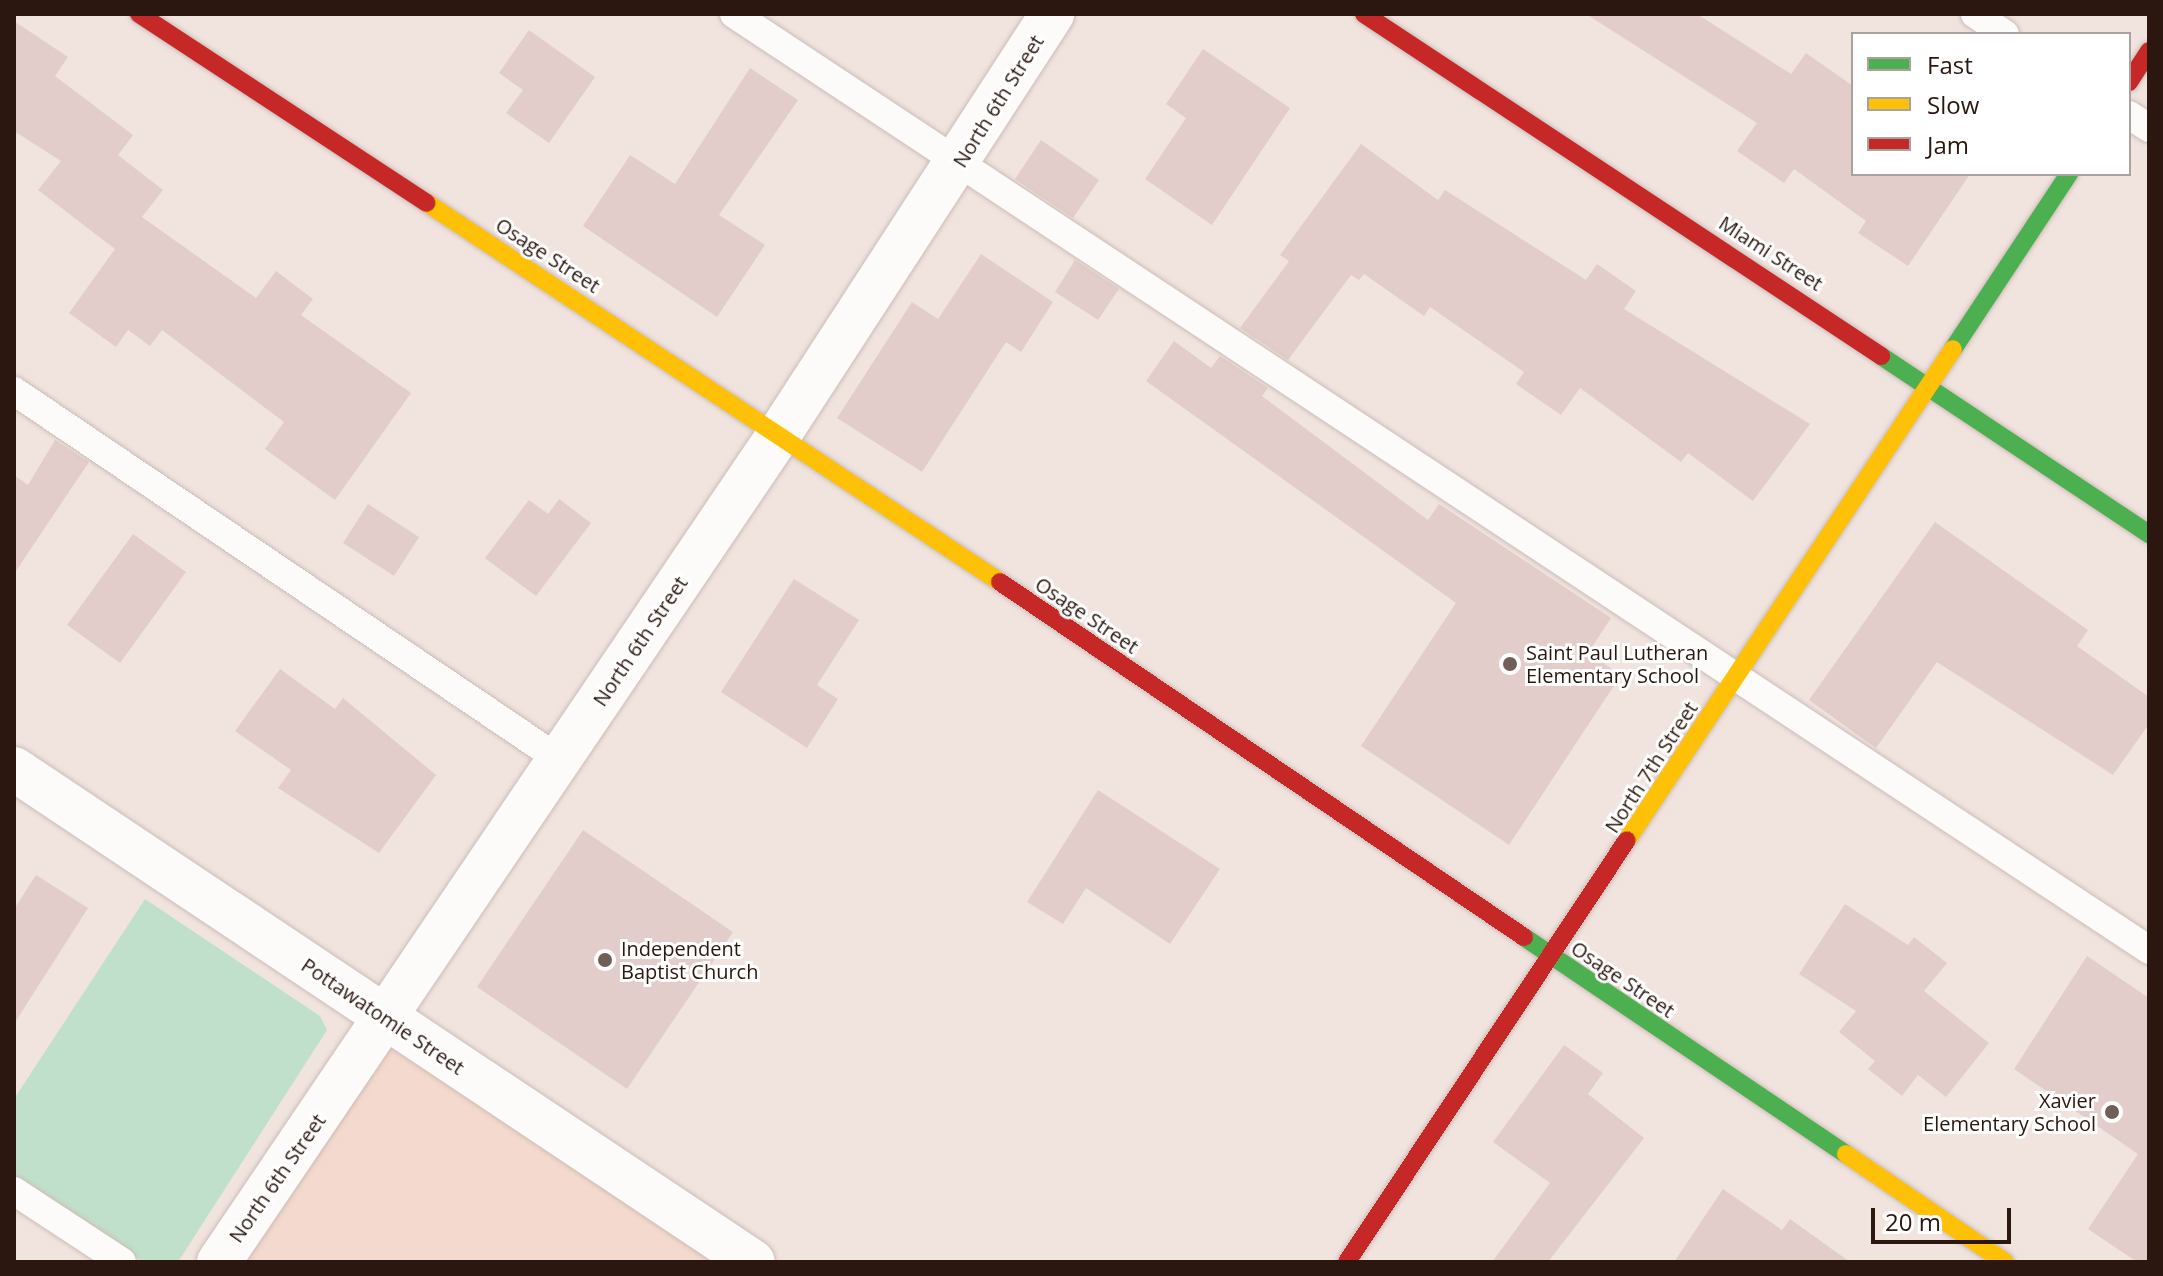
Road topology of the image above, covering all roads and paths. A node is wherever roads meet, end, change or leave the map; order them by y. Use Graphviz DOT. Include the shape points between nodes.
graph roads {
  1 [pos="139,14"];
  2 [pos="734,14"];
  3 [pos="1052,14"];
  4 [pos="1364,14"];
  5 [pos="1975,14"];
  6 [pos="2002,32"];
  7 [pos="2149,51"];
  8 [pos="2131,79"];
  9 [pos="2131,116"];
  10 [pos="2149,128"];
  11 [pos="957,165"];
  12 [pos="2068,176"];
  13 [pos="1931,386"];
  14 [pos="14,391"];
  15 [pos="780,433"];
  16 [pos="2149,534"];
  17 [pos="1733,681"];
  18 [pos="560,760"];
  19 [pos="14,769"];
  20 [pos="2149,950"];
  21 [pos="1552,957"];
  22 [pos="387,1018"];
  23 [pos="14,1191"];
  24 [pos="1358,1258"];
  25 [pos="122,1262"];
  26 [pos="219,1262"];
  27 [pos="753,1262"];
  28 [pos="2005,1262"];
  1 -- 15 [label="street, Osage Street"];
  2 -- 11 [label="lane"];
  3 -- 11 [label="street, North 6th Street"];
  4 -- 13 [label="street, Miami Street"];
  5 -- 6 [label="lane"];
  7 -- 8 [label="street"];
  9 -- 10 [label="lane"];
  11 -- 15 [label="street, North 6th Street"];
  11 -- 17 [label="lane"];
  12 -- 13 [label="street, North 7th Street"];
  13 -- 16 [label="street, Miami Street"];
  13 -- 17 [label="street, North 7th Street"];
  14 -- 18 [label="lane"];
  15 -- 18 [label="street, North 6th Street"];
  15 -- 21 [label="street, Osage Street"];
  17 -- 20 [label="lane"];
  17 -- 21 [label="street, North 7th Street"];
  18 -- 22 [label="street, North 6th Street"];
  19 -- 22 [label="street, Pottawatomie Street"];
  21 -- 24 [label="street, North 7th Street"];
  21 -- 28 [label="street, Osage Street"];
  22 -- 26 [label="street, North 6th Street"];
  22 -- 27 [label="street, Pottawatomie Street"];
  23 -- 25 [label="lane"];
}
